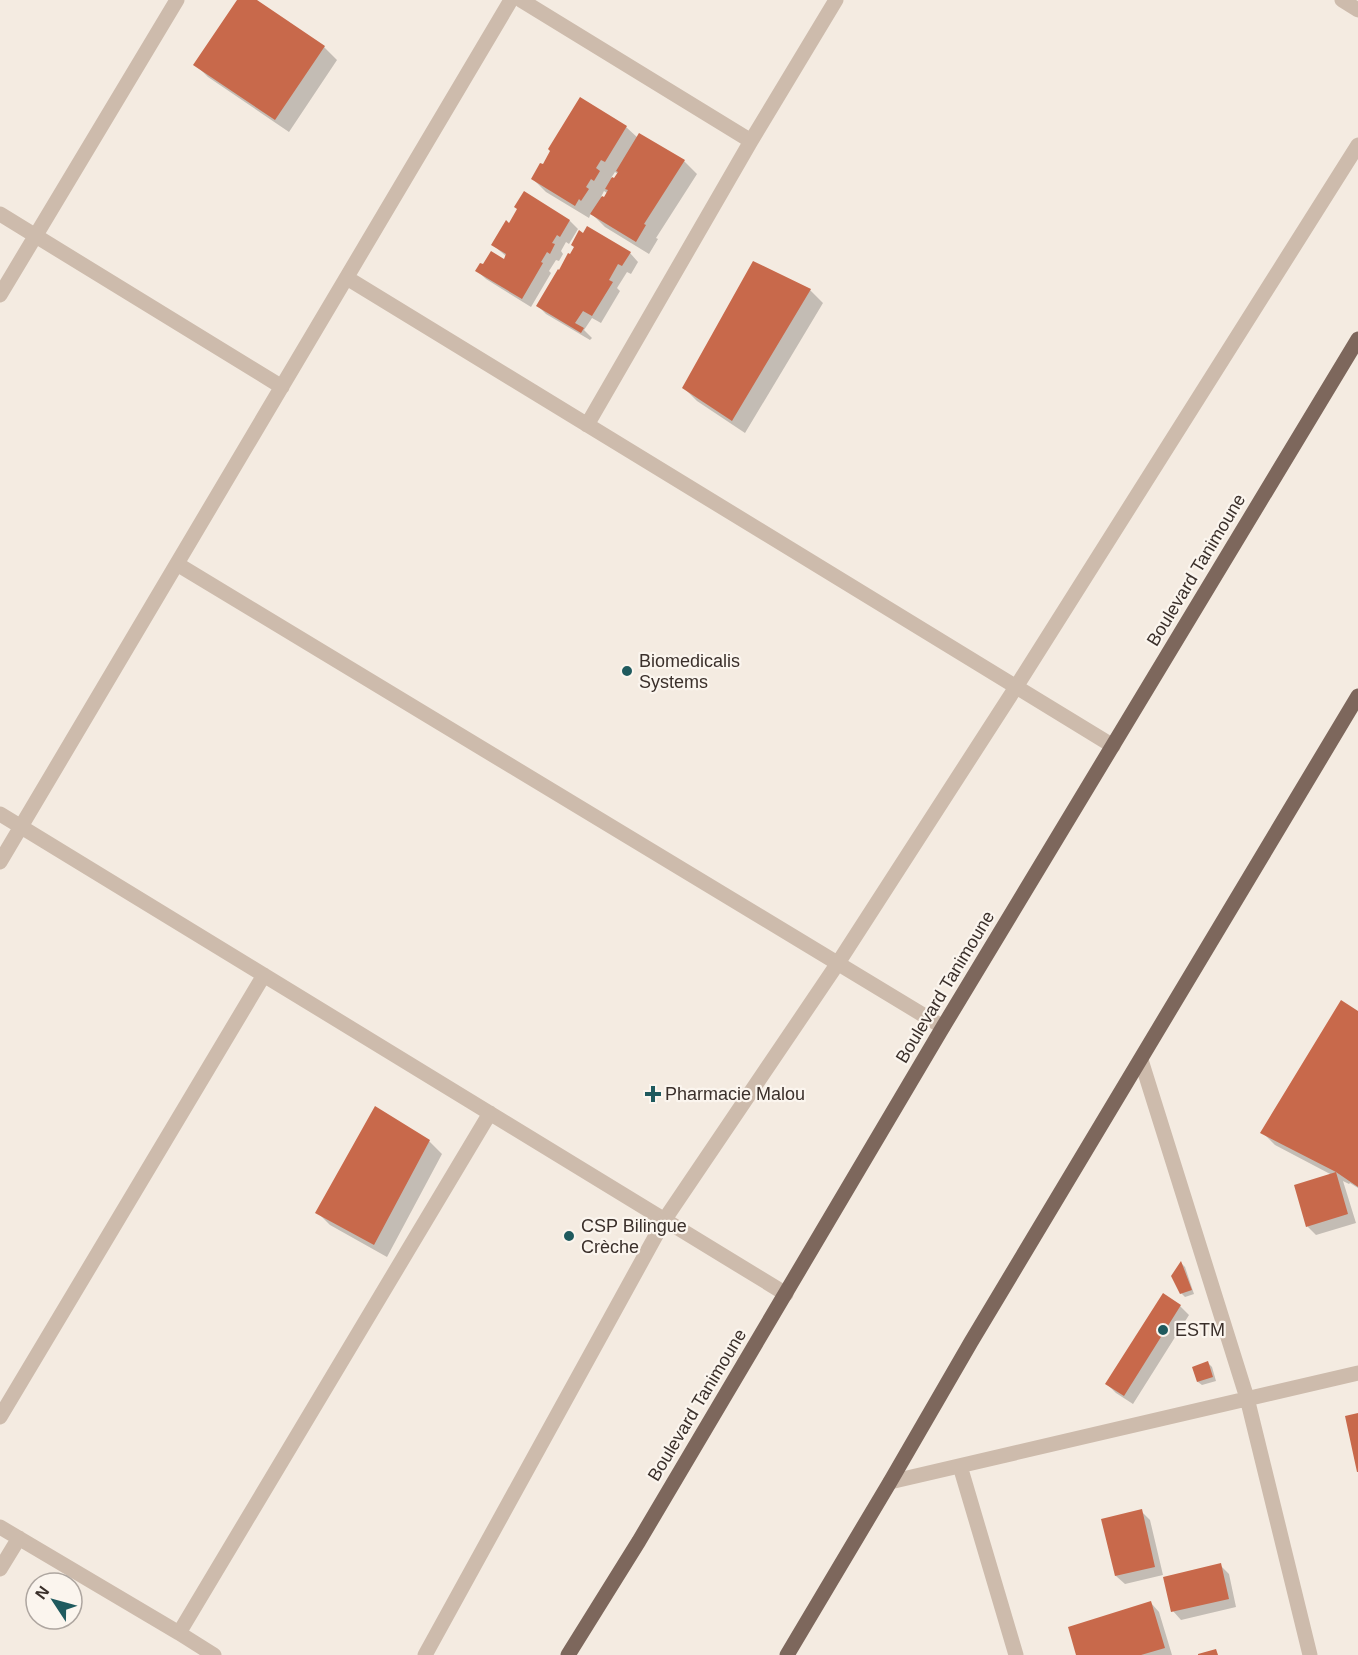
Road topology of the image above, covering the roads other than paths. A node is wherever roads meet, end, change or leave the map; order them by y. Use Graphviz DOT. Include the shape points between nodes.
graph roads {
  1 [pos="511,0"];
  2 [pos="521,0"];
  3 [pos="836,0"];
  4 [pos="1342,0"];
  5 [pos="172,2"];
  6 [pos="1358,10"];
  7 [pos="751,141"];
  8 [pos="1358,146"];
  9 [pos="0,214"];
  10 [pos="36,236"];
  11 [pos="347,278"];
  12 [pos="0,295"];
  13 [pos="1356,347"];
  14 [pos="282,387"];
  15 [pos="587,425"];
  16 [pos="177,564"];
  17 [pos="1016,687"];
  18 [pos="1358,696"];
  19 [pos="1113,746"];
  20 [pos="0,814"];
  21 [pos="22,827"];
  22 [pos="0,862"];
  23 [pos="837,963"];
  24 [pos="264,975"];
  25 [pos="943,1027"];
  26 [pos="1141,1060"];
  27 [pos="490,1113"];
  28 [pos="665,1219"];
  29 [pos="786,1294"];
  30 [pos="1358,1373"];
  31 [pos="1247,1398"];
  32 [pos="0,1417"];
  33 [pos="960,1466"];
  34 [pos="890,1482"];
  35 [pos="0,1527"];
  36 [pos="19,1538"];
  37 [pos="0,1569"];
  38 [pos="179,1633"];
  39 [pos="214,1655"];
  40 [pos="425,1655"];
  41 [pos="568,1655"];
  42 [pos="787,1655"];
  43 [pos="1016,1655"];
  44 [pos="1310,1655"];
  1 -- 11 [label="street"];
  2 -- 7 [label="street"];
  3 -- 7 [label="street"];
  4 -- 6 [label="street"];
  5 -- 10 [label="street"];
  7 -- 15 [label="street"];
  8 -- 17 [label="street"];
  9 -- 10 [label="street"];
  10 -- 12 [label="street"];
  10 -- 14 [label="street"];
  11 -- 14 [label="street"];
  11 -- 15 [label="street"];
  13 -- 19 [label="main road, Boulevard Tanimoune"];
  14 -- 16 [label="street"];
  15 -- 17 [label="street"];
  16 -- 21 [label="street"];
  16 -- 23 [label="street"];
  17 -- 19 [label="street"];
  17 -- 23 [label="street"];
  18 -- 26 [label="main road"];
  19 -- 25 [label="main road, Boulevard Tanimoune"];
  20 -- 21 [label="street"];
  21 -- 22 [label="street"];
  21 -- 24 [label="street"];
  23 -- 25 [label="street"];
  23 -- 28 [label="street"];
  24 -- 27 [label="street"];
  24 -- 32 [label="street"];
  25 -- 29 [label="main road, Boulevard Tanimoune"];
  26 -- 31 [label="street"];
  26 -- 34 [label="main road"];
  27 -- 28 [label="street"];
  27 -- 38 [label="street"];
  28 -- 29 [label="street"];
  28 -- 40 [label="street"];
  29 -- 41 [label="main road, Boulevard Tanimoune"];
  30 -- 31 [label="street"];
  31 -- 33 [label="street"];
  31 -- 44 [label="street"];
  33 -- 34 [label="street"];
  33 -- 43 [label="street"];
  34 -- 42 [label="main road"];
  35 -- 36 [label="street"];
  36 -- 37 [label="street"];
  36 -- 38 [label="street"];
  38 -- 39 [label="street"];
}
